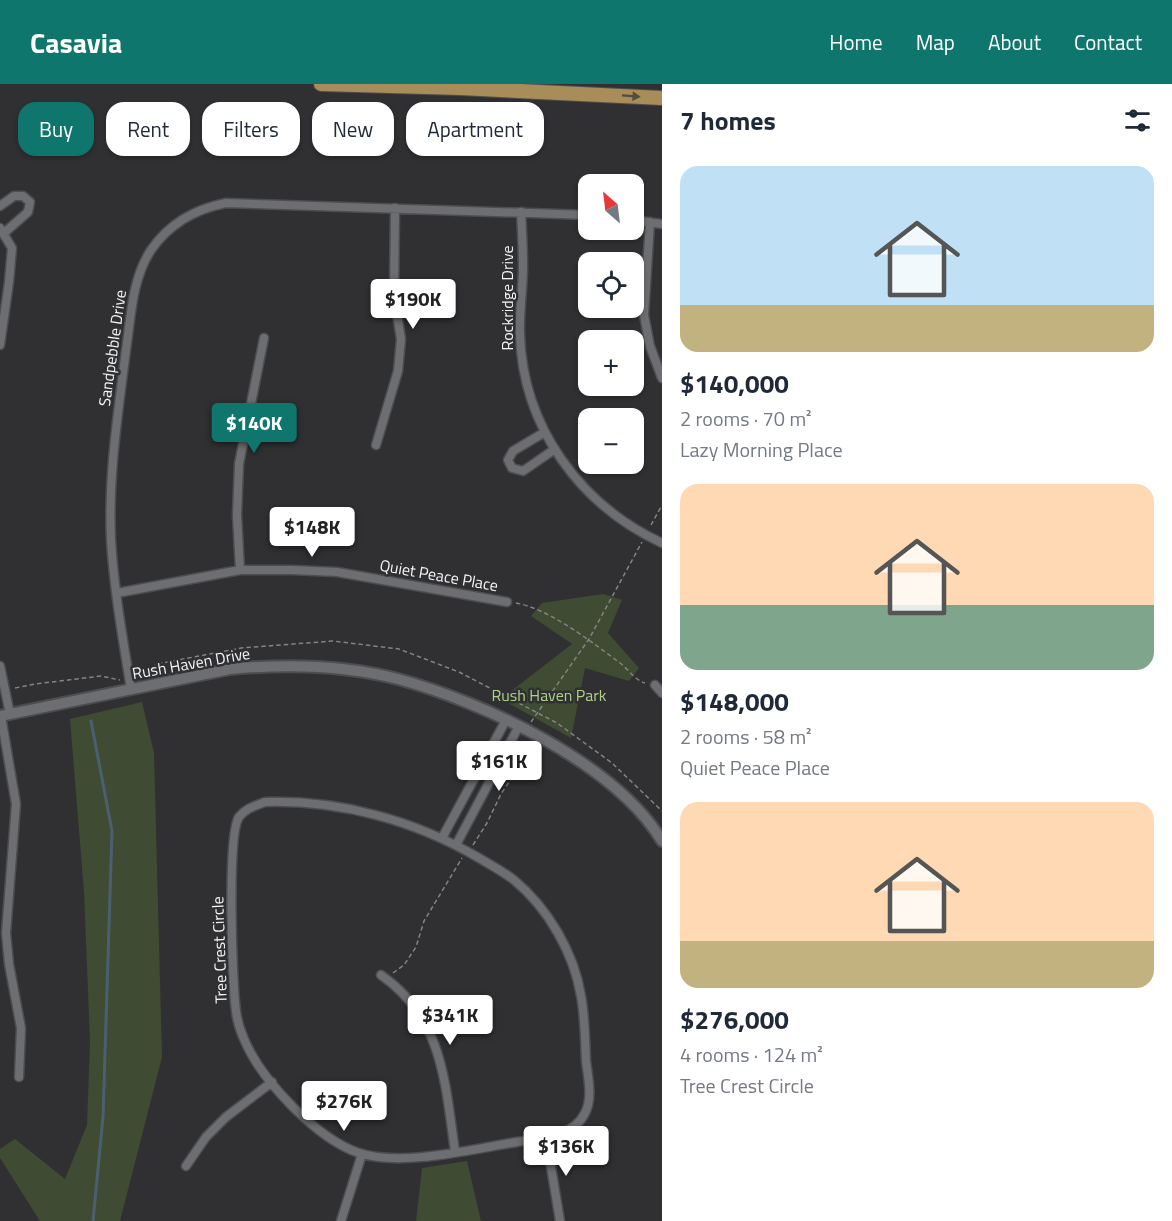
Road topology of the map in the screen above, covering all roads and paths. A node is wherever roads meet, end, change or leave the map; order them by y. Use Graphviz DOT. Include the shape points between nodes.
graph roads {
  1 [pos="321,84"];
  2 [pos="662,98"];
  3 [pos="0,206"];
  4 [pos="395,208"];
  5 [pos="521,212"];
  6 [pos="578,215"];
  7 [pos="644,221"];
  8 [pos="650,222"];
  9 [pos="662,224"];
  10 [pos="2,231"];
  11 [pos="264,338"];
  12 [pos="0,345"];
  13 [pos="662,378"];
  14 [pos="545,432"];
  15 [pos="376,444"];
  16 [pos="555,449"];
  17 [pos="662,505"];
  18 [pos="646,535"];
  19 [pos="662,543"];
  20 [pos="240,570"];
  21 [pos="117,593"];
  22 [pos="507,602"];
  23 [pos="589,639"];
  24 [pos="0,666"];
  25 [pos="130,684"];
  26 [pos="655,685"];
  27 [pos="5,691"];
  28 [pos="662,693"];
  29 [pos="537,713"];
  30 [pos="4,715"];
  31 [pos="506,720"];
  32 [pos="522,728"];
  33 [pos="662,811"];
  34 [pos="441,838"];
  35 [pos="662,841"];
  36 [pos="456,845"];
  37 [pos="381,975"];
  38 [pos="19,1077"];
  39 [pos="272,1082"];
  40 [pos="546,1137"];
  41 [pos="455,1151"];
  42 [pos="362,1154"];
  43 [pos="186,1166"];
  44 [pos="341,1221"];
  45 [pos="560,1221"];
  1 -- 2 [label="main road, one-way"];
  3 -- 10 [label="street" via="14,196 23,196 30,202 28,212"];
  4 -- 5 [label="street, Sandpebble Drive"];
  4 -- 15 [label="street" via="394,296 401,339 398,371"];
  4 -- 21 [label="street, Sandpebble Drive" via="226,203 183,219 151,250 134,290 116,438 111,540"];
  5 -- 6 [label="street, Sandpebble Drive"];
  5 -- 14 [label="street, Rockridge Drive" via="523,364"];
  7 -- 8 [label="street"];
  8 -- 9 [label="street"];
  8 -- 13 [label="street" via="645,315 650,346"];
  10 -- 12 [label="street" via="12,248"];
  11 -- 20 [label="street" via="239,464"];
  14 -- 16 [label="street, Rockridge Drive"];
  14 -- 16 [label="street" via="513,451 508,460 512,468 523,471"];
  16 -- 18 [label="street, Rockridge Drive" via="592,497"];
  17 -- 18 [label="path"];
  18 -- 19 [label="street, Rockridge Drive"];
  18 -- 23 [label="path"];
  20 -- 21 [label="street, Quiet Peace Place"];
  20 -- 22 [label="street, Quiet Peace Place" via="337,572"];
  21 -- 25 [label="street, Sandpebble Drive"];
  22 -- 23 [label="path" via="531,606"];
  23 -- 26 [label="path" via="638,681"];
  23 -- 29 [label="path"];
  24 -- 27 [label="street"];
  25 -- 27 [label="path" via="101,676"];
  25 -- 29 [label="path" via="157,664 241,648 333,641 399,649 486,686"];
  25 -- 30 [label="street, Rush Haven Drive"];
  25 -- 31 [label="street, Rush Haven Drive" via="261,666 321,668 397,679"];
  26 -- 28 [label="street"];
  27 -- 30 [label="street"];
  29 -- 32 [label="path"];
  29 -- 33 [label="path" via="612,764"];
  30 -- 38 [label="street" via="16,804 6,933 21,1028"];
  31 -- 32 [label="street, Rush Haven Drive"];
  31 -- 34 [label="street"];
  32 -- 35 [label="street, Rush Haven Drive" via="563,750 601,778 633,806"];
  32 -- 36 [label="street"];
  34 -- 36 [label="street, Tree Crest Circle"];
  34 -- 39 [label="street, Tree Crest Circle" via="365,812 305,803 265,802 248,808 238,818 232,864 236,1012 250,1052"];
  36 -- 40 [label="street, Tree Crest Circle" via="508,876 526,892 552,924 574,969 582,999 589,1097 585,1115 568,1131"];
  37 -- 41 [label="street" via="419,1011 436,1044"];
  39 -- 42 [label="street, Tree Crest Circle" via="325,1137"];
  39 -- 43 [label="street" via="226,1117"];
  40 -- 41 [label="street, Tree Crest Circle"];
  40 -- 45 [label="street"];
  41 -- 42 [label="street, Tree Crest Circle" via="403,1158"];
  42 -- 44 [label="street"];
}
